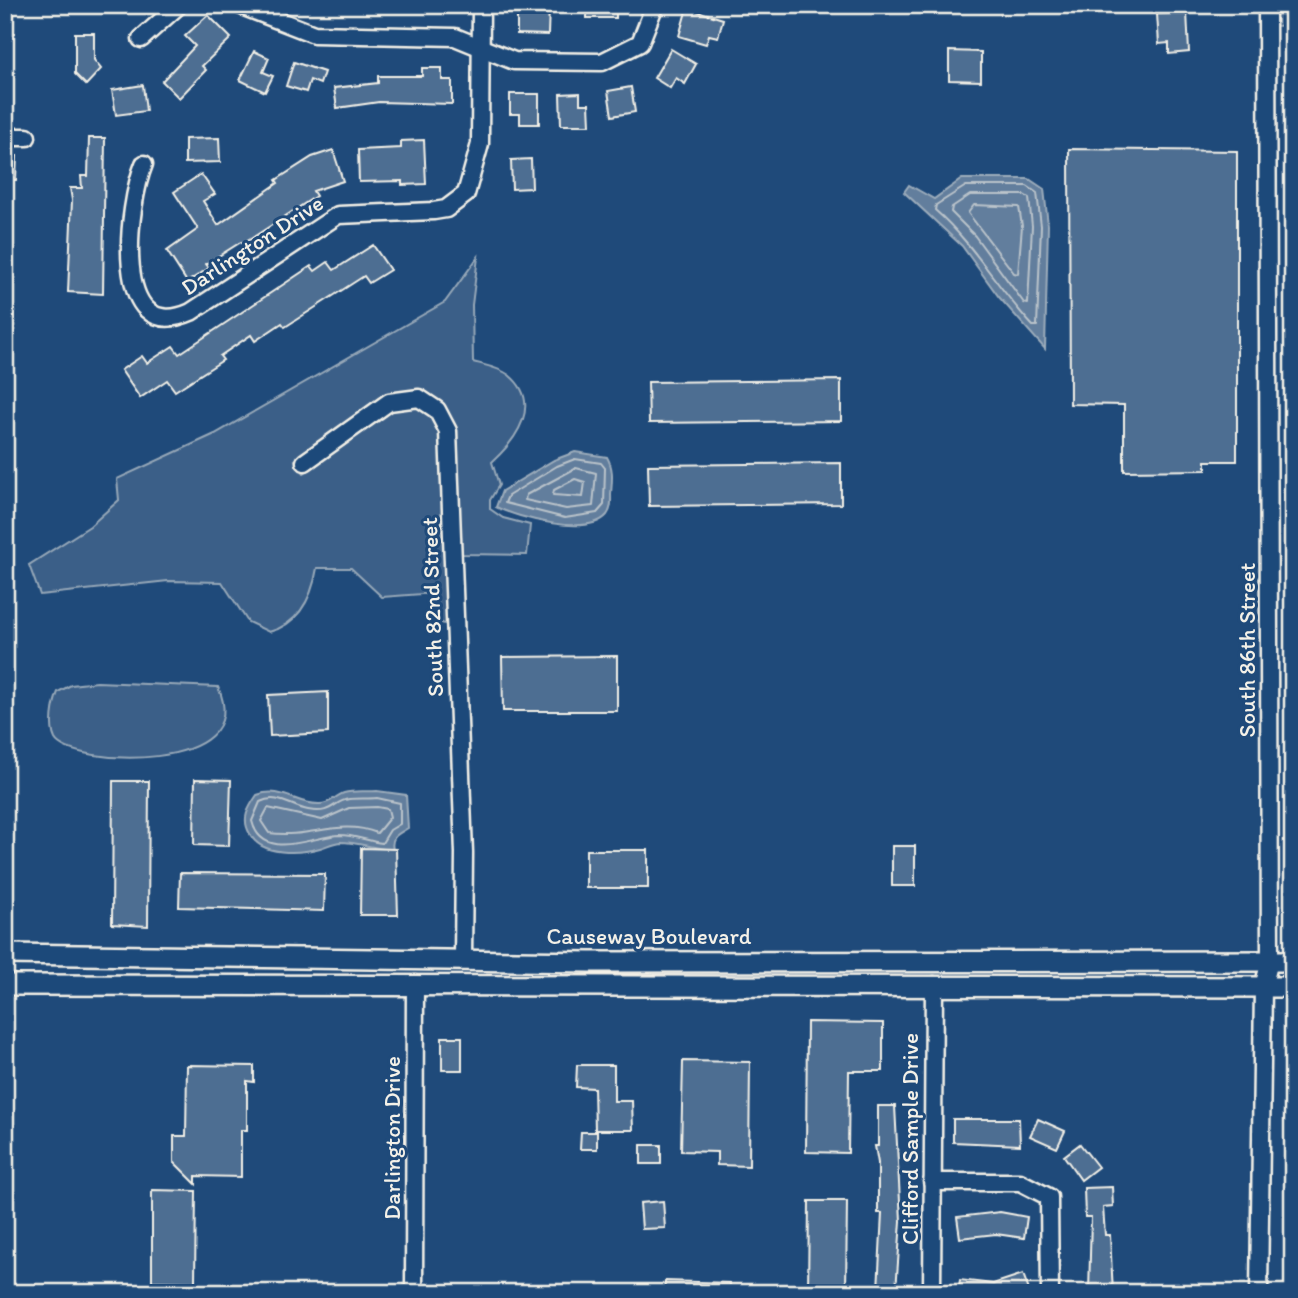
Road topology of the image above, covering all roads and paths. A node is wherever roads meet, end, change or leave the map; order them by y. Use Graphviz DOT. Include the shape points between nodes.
graph roads {
  1 [pos="179,5"];
  2 [pos="239,5"];
  3 [pos="481,5"];
  4 [pos="655,5"];
  5 [pos="1267,5"];
  6 [pos="141,38"];
  7 [pos="480,50"];
  8 [pos="5,137"];
  9 [pos="27,137"];
  10 [pos="144,164"];
  11 [pos="305,462"];
  12 [pos="5,954"];
  13 [pos="337,958"];
  14 [pos="793,959"];
  15 [pos="463,960"];
  16 [pos="983,960"];
  17 [pos="590,961"];
  18 [pos="1270,961"];
  19 [pos="1293,961"];
  20 [pos="415,984"];
  21 [pos="609,984"];
  22 [pos="5,985"];
  23 [pos="161,985"];
  24 [pos="791,985"];
  25 [pos="934,985"];
  26 [pos="1263,987"];
  27 [pos="1293,987"];
  28 [pos="932,1182"];
  29 [pos="414,1293"];
  30 [pos="932,1293"];
  31 [pos="1050,1293"];
  32 [pos="1259,1293"];
  1 -- 6 [label="street"];
  2 -- 7 [label="street" via="314,34 455,37"];
  3 -- 7 [label="street, Darlington Drive"];
  4 -- 7 [label="street" via="640,43 602,62 514,61"];
  5 -- 18 [label="street, South 86th Street"];
  7 -- 10 [label="street, Darlington Drive" via="477,162 466,194 435,211 338,215 180,317 153,315 141,305 131,278 135,186"];
  8 -- 9 [label="street"];
  11 -- 15 [label="street, South 82nd Street" via="389,402 419,398 437,410 448,431 464,852"];
  12 -- 13 [label="main road, Causeway Boulevard"];
  13 -- 15 [label="main road, Causeway Boulevard"];
  13 -- 23 [label="main road" via="326,971 179,972 167,976"];
  14 -- 16 [label="main road, Causeway Boulevard"];
  14 -- 17 [label="main road, Causeway Boulevard"];
  14 -- 21 [label="main road" via="765,973 660,973"];
  15 -- 17 [label="main road, Causeway Boulevard"];
  16 -- 18 [label="main road, Causeway Boulevard"];
  16 -- 24 [label="main road" via="969,970 940,974 809,973"];
  17 -- 20 [label="main road" via="551,971 435,974"];
  18 -- 19 [label="main road, Causeway Boulevard"];
  18 -- 26 [label="street, South 86th Street"];
  20 -- 21 [label="main road, Causeway Boulevard"];
  20 -- 23 [label="main road, Causeway Boulevard"];
  20 -- 29 [label="street, Darlington Drive"];
  21 -- 24 [label="main road, Causeway Boulevard"];
  22 -- 23 [label="main road, Causeway Boulevard"];
  24 -- 25 [label="main road, Causeway Boulevard"];
  25 -- 26 [label="main road, Causeway Boulevard"];
  25 -- 28 [label="street, Clifford Sample Drive"];
  26 -- 27 [label="main road, Causeway Boulevard"];
  26 -- 32 [label="street, South 86th Street"];
  28 -- 30 [label="street, Clifford Sample Drive"];
  28 -- 31 [label="street" via="1020,1182 1049,1197"];
}
